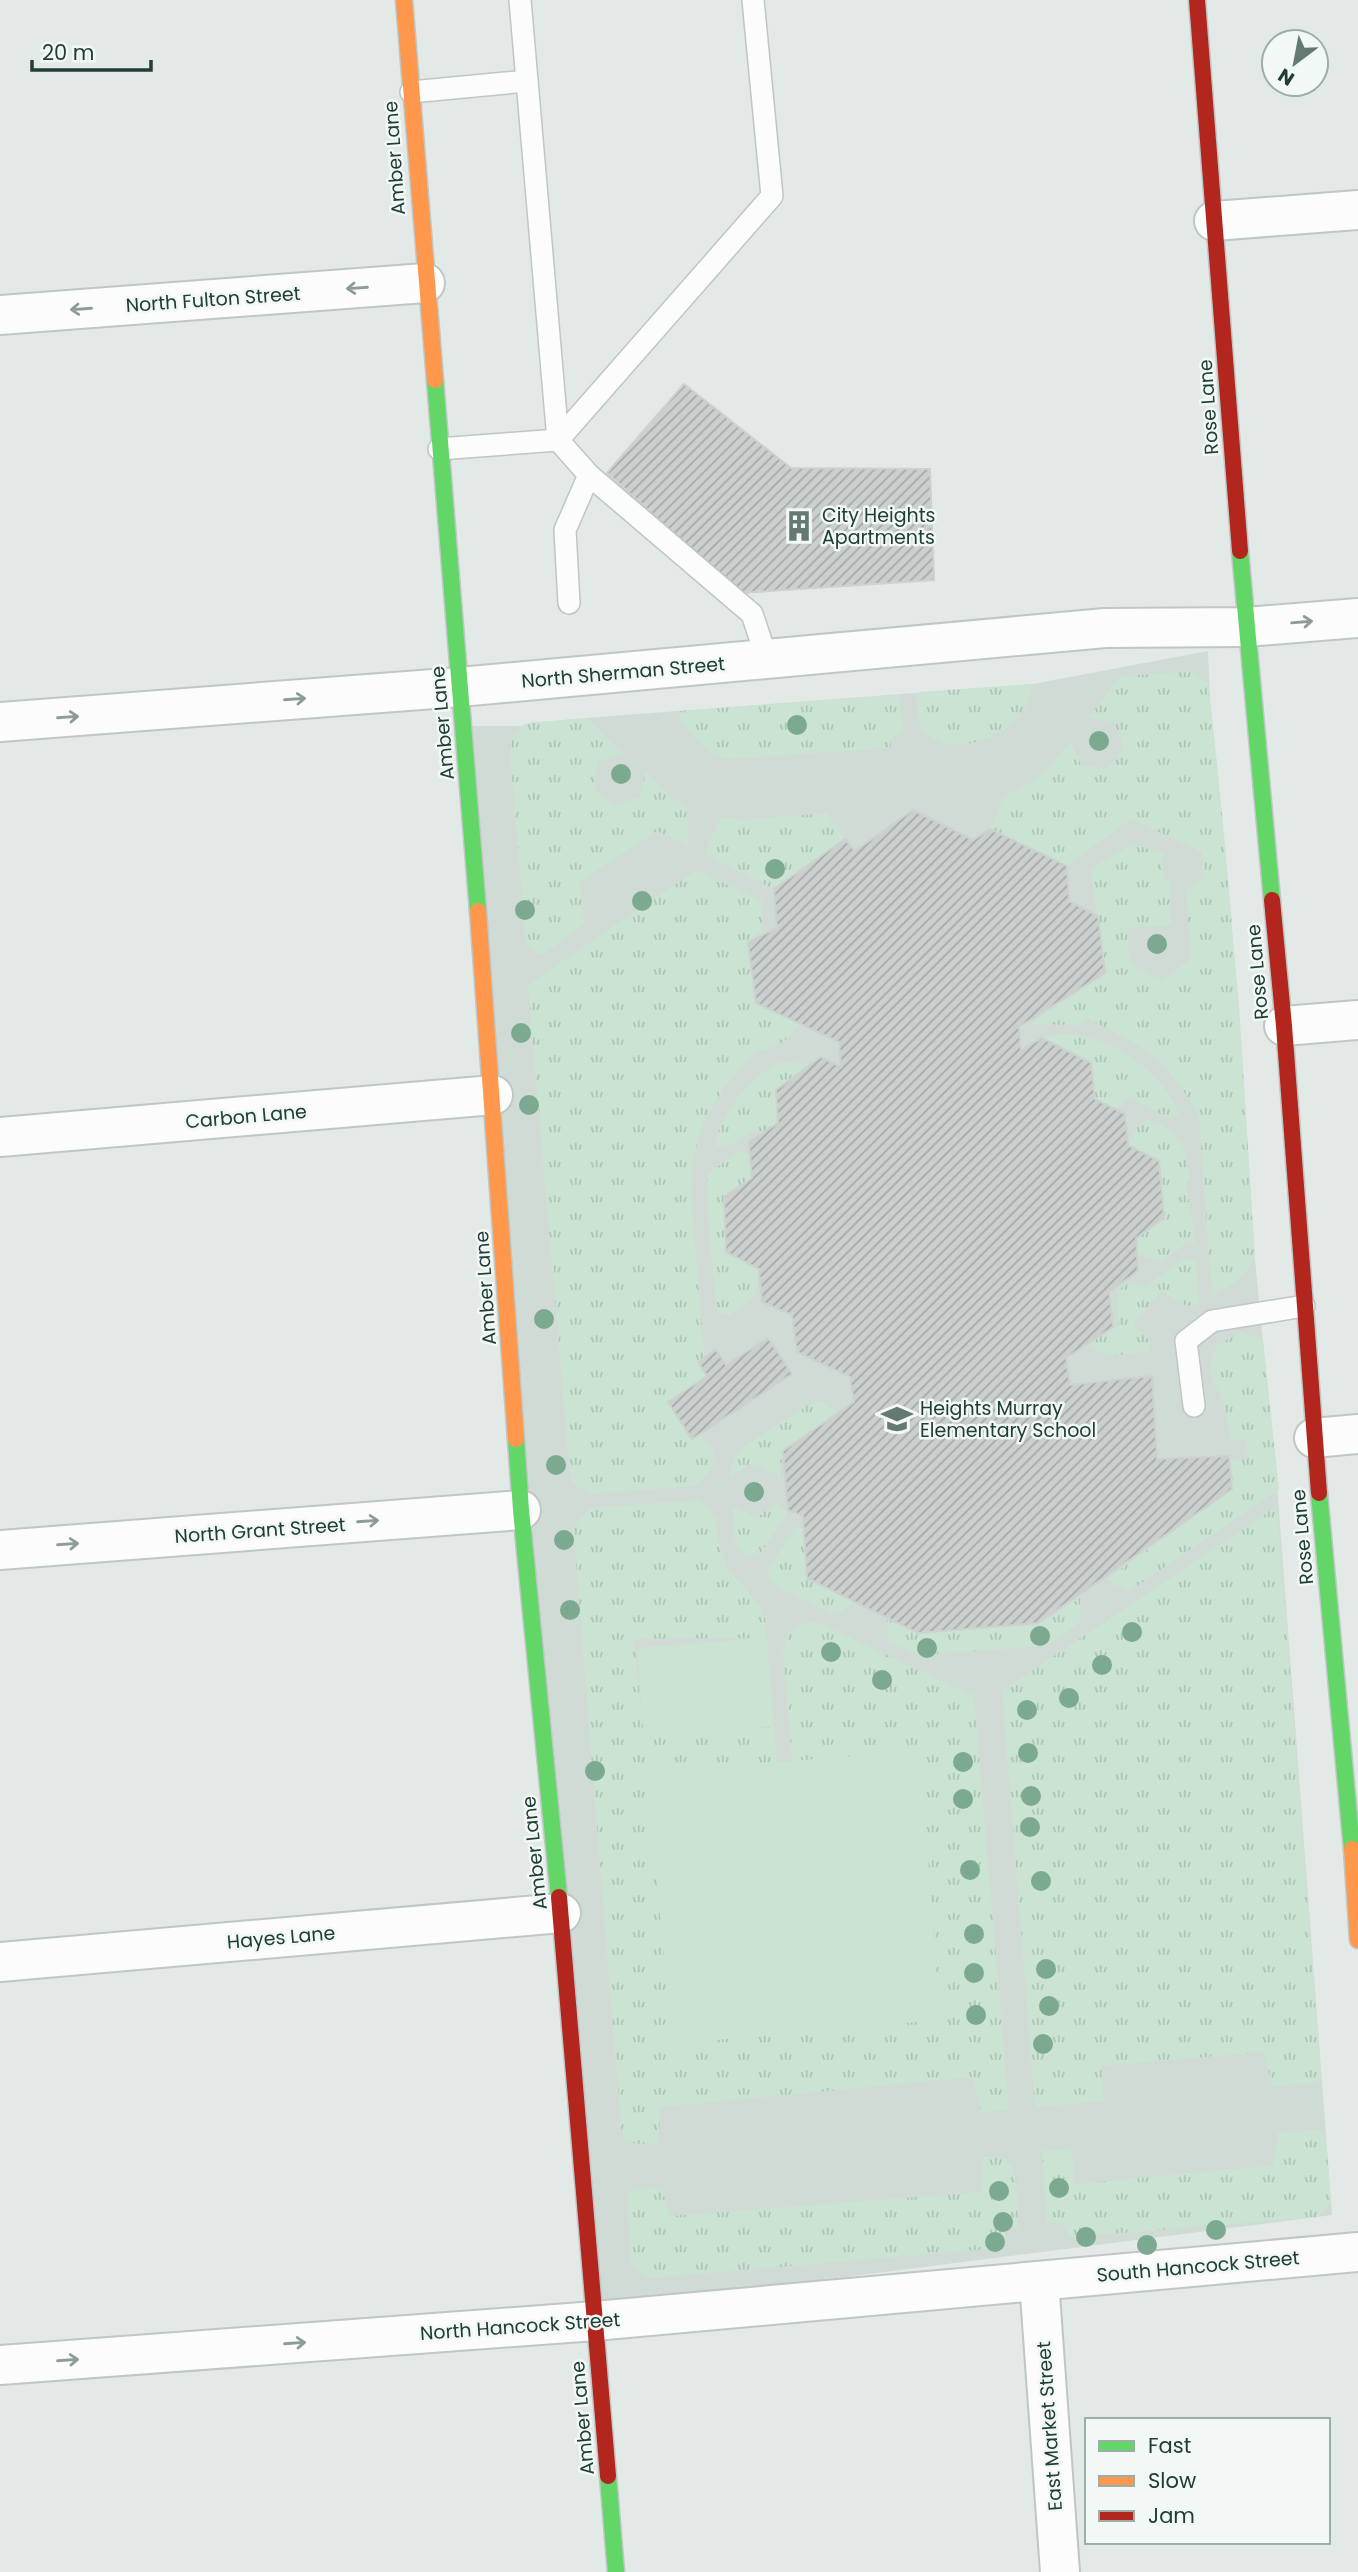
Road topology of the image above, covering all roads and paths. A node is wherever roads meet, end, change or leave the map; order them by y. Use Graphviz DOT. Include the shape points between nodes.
graph roads {
  1 [pos="404,0"];
  2 [pos="520,0"];
  3 [pos="753,0"];
  4 [pos="1197,0"];
  5 [pos="527,81"];
  6 [pos="411,92"];
  7 [pos="1358,210"];
  8 [pos="1214,222"];
  9 [pos="425,283"];
  10 [pos="0,315"];
  11 [pos="558,440"];
  12 [pos="439,449"];
  13 [pos="589,475"];
  14 [pos="569,603"];
  15 [pos="1358,618"];
  16 [pos="1246,627"];
  17 [pos="767,659"];
  18 [pos="460,687"];
  19 [pos="0,722"];
  20 [pos="1358,1020"];
  21 [pos="1284,1026"];
  22 [pos="493,1095"];
  23 [pos="0,1137"];
  24 [pos="1304,1306"];
  25 [pos="1194,1406"];
  26 [pos="1358,1434"];
  27 [pos="1314,1438"];
  28 [pos="521,1510"];
  29 [pos="0,1550"];
  30 [pos="1354,1838"];
  31 [pos="561,1913"];
  32 [pos="1358,1940"];
  33 [pos="0,1962"];
  34 [pos="1358,2252"];
  35 [pos="1039,2281"];
  36 [pos="595,2321"];
  37 [pos="0,2365"];
  38 [pos="616,2572"];
  39 [pos="1060,2572"];
  1 -- 6 [label="street, Amber Lane"];
  2 -- 5 [label="lane"];
  3 -- 11 [label="lane" via="772,195"];
  4 -- 8 [label="street, Rose Lane"];
  5 -- 6 [label="lane"];
  5 -- 11 [label="lane"];
  6 -- 9 [label="street, Amber Lane"];
  7 -- 8 [label="street"];
  8 -- 16 [label="street, Rose Lane"];
  9 -- 10 [label="street, North Fulton Street, one-way"];
  9 -- 12 [label="street, Amber Lane"];
  11 -- 12 [label="lane"];
  11 -- 13 [label="lane"];
  12 -- 18 [label="street, Amber Lane"];
  13 -- 14 [label="lane" via="565,530"];
  13 -- 17 [label="lane" via="752,614"];
  16 -- 15 [label="street, North Sherman Street, one-way"];
  16 -- 17 [label="street, North Sherman Street" via="1105,628"];
  16 -- 21 [label="street, Rose Lane"];
  17 -- 18 [label="street, North Sherman Street"];
  19 -- 18 [label="street, North Sherman Street, one-way"];
  18 -- 22 [label="street, Amber Lane"];
  20 -- 21 [label="street"];
  21 -- 24 [label="street, Rose Lane"];
  22 -- 23 [label="street, Carbon Lane"];
  22 -- 28 [label="street, Amber Lane"];
  24 -- 25 [label="lane" via="1212,1321 1186,1341"];
  24 -- 27 [label="street, Rose Lane"];
  26 -- 27 [label="street"];
  27 -- 30 [label="street, Rose Lane"];
  29 -- 28 [label="street, North Grant Street, one-way"];
  28 -- 31 [label="street, Amber Lane"];
  30 -- 32 [label="street, Rose Lane"];
  31 -- 33 [label="street, Hayes Lane"];
  31 -- 36 [label="street, Amber Lane"];
  34 -- 35 [label="street, South Hancock Street"];
  35 -- 36 [label="street, North Hancock Street"];
  35 -- 39 [label="street, East Market Street"];
  37 -- 36 [label="street, North Hancock Street, one-way"];
  36 -- 38 [label="street, Amber Lane"];
}
